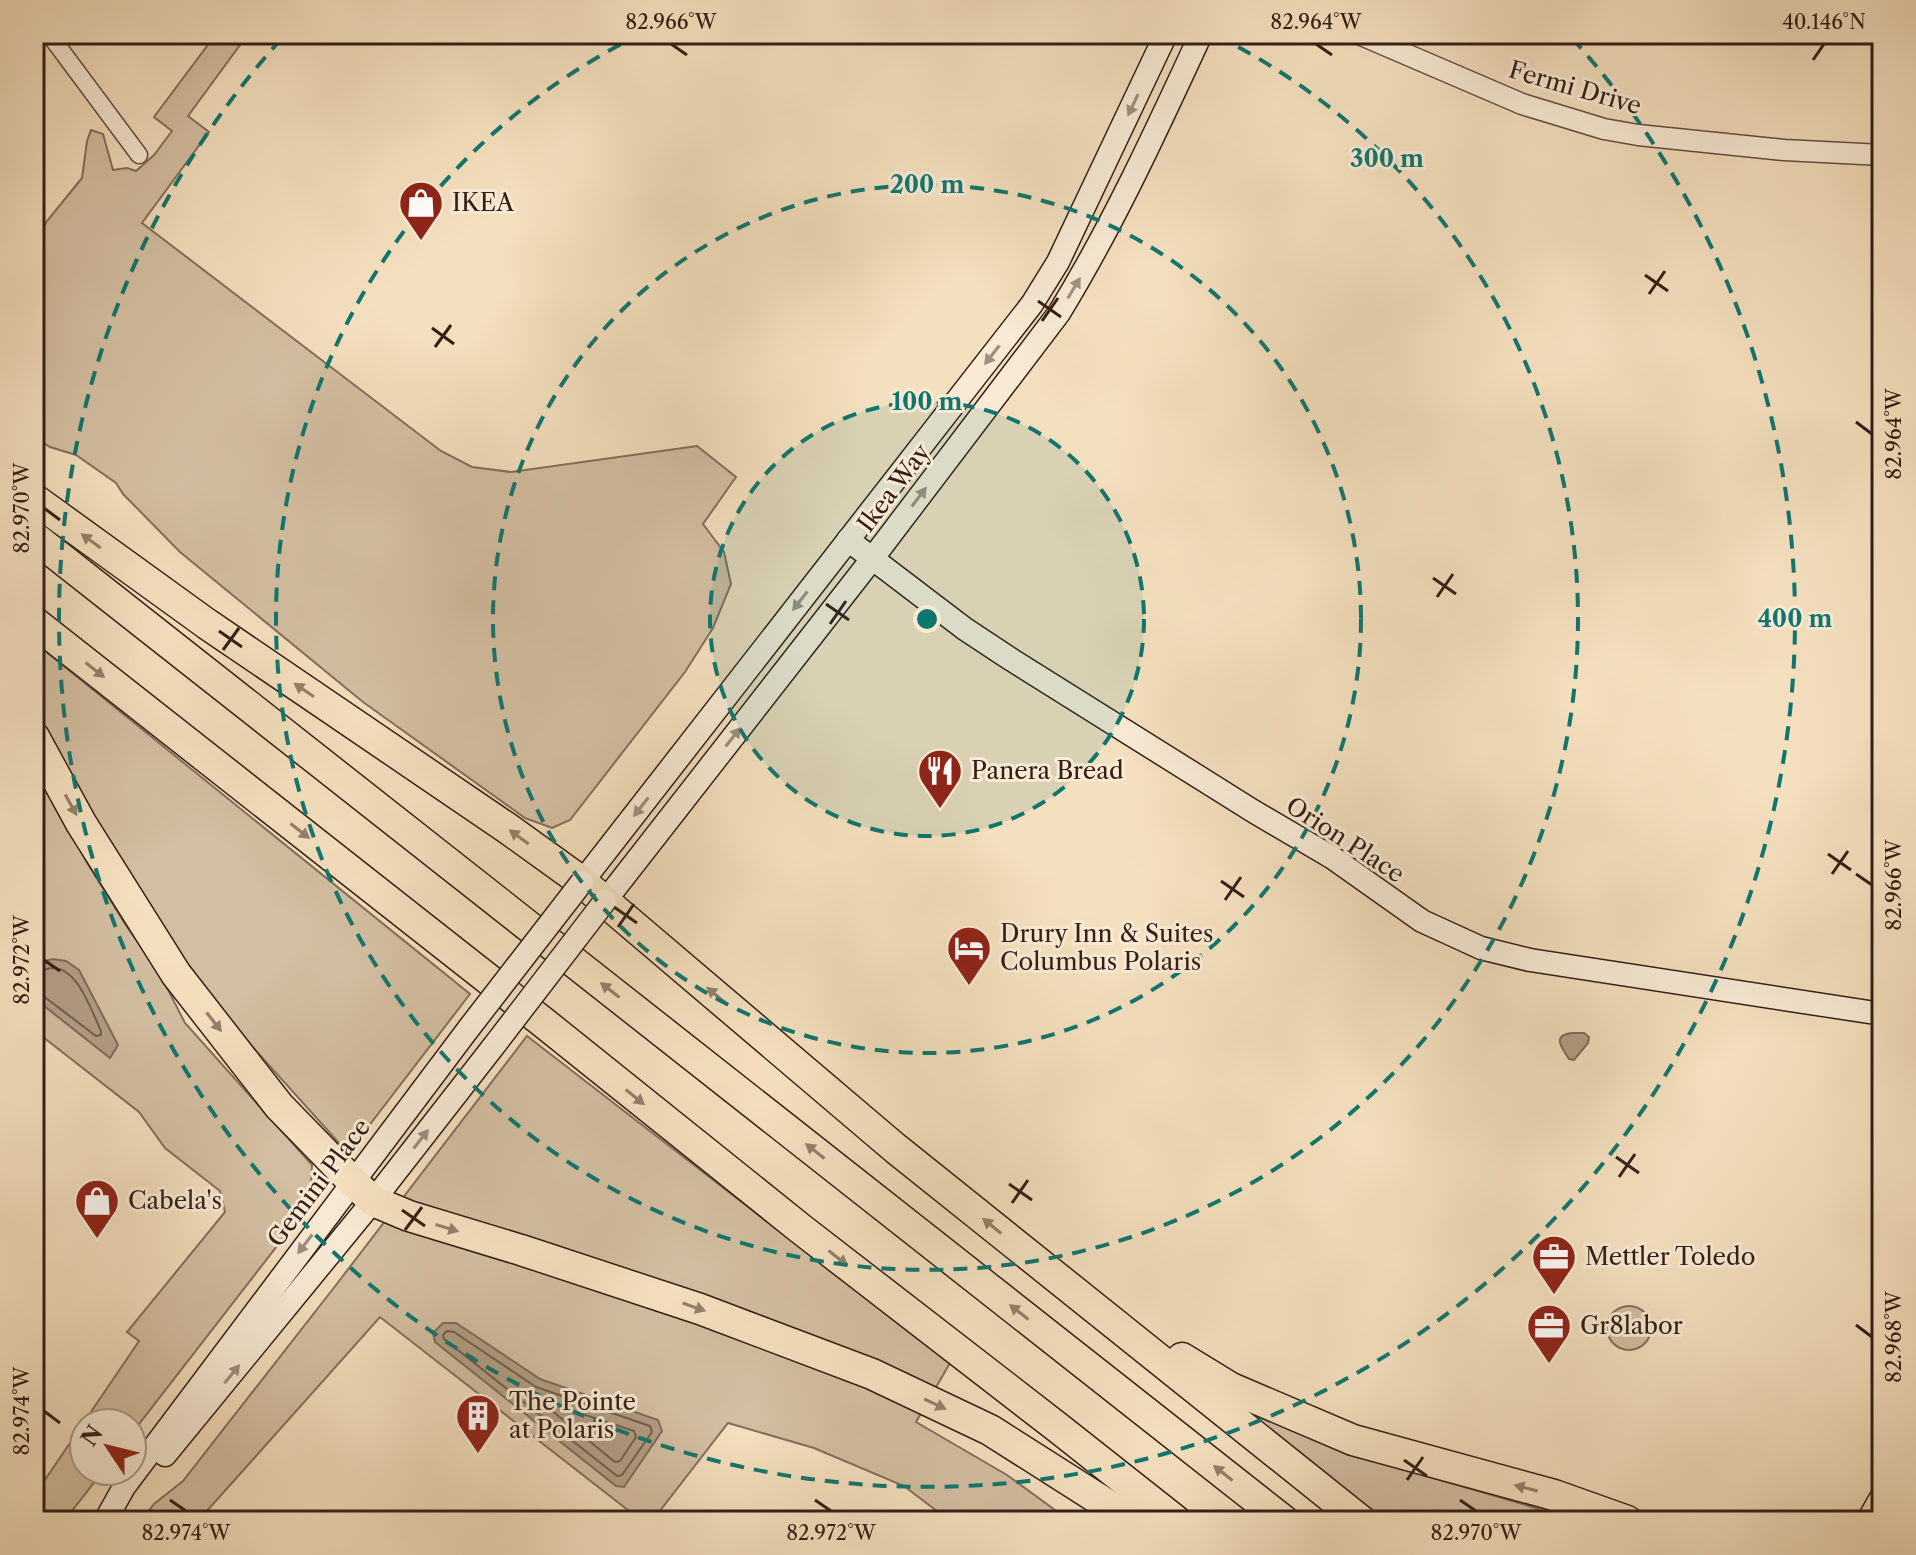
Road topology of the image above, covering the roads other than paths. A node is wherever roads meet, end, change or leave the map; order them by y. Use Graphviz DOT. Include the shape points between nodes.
graph roads {
  1 [pos="49,34"];
  2 [pos="1166,34"];
  3 [pos="1201,34"];
  4 [pos="1359,34"];
  5 [pos="139,155"];
  6 [pos="1882,155"];
  7 [pos="34,499"];
  8 [pos="34,537"];
  9 [pos="848,540"];
  10 [pos="872,559"];
  11 [pos="34,622"];
  12 [pos="34,737"];
  13 [pos="582,882"];
  14 [pos="605,901"];
  15 [pos="1882,1014"];
  16 [pos="363,1191"];
  17 [pos="1075,1292"];
  18 [pos="1882,1500"];
  19 [pos="105,1521"];
  20 [pos="111,1521"];
  21 [pos="1133,1521"];
  22 [pos="1176,1521"];
  23 [pos="1284,1521"];
  24 [pos="1361,1521"];
  25 [pos="1627,1521"];
  26 [pos="1870,1521"];
  1 -- 5 [label="street"];
  2 -- 9 [label="main road, Ikea Way, one-way" via="1039,293"];
  10 -- 3 [label="main road, Ikea Way, one-way" via="1059,313 1127,191"];
  4 -- 6 [label="street, Fermi Drive" via="1522,104 1604,129 1784,150"];
  13 -- 7 [label="highway, one-way"];
  23 -- 8 [label="highway, one-way"];
  9 -- 10 [label="main road, Orion Place"];
  9 -- 13 [label="main road, Ikea Way, one-way"];
  14 -- 10 [label="main road, Ikea Way, one-way"];
  10 -- 15 [label="main road, Orion Place" via="1012,660 1440,930 1481,948 1530,960"];
  11 -- 22 [label="highway, one-way"];
  12 -- 16 [label="highway, one-way" via="176,974 279,1106"];
  13 -- 14 [label="highway"];
  13 -- 16 [label="main road, Gemini Place, bridge" via="469,1028"];
  16 -- 14 [label="main road, Gemini Place, one-way, bridge" via="493,1047"];
  17 -- 14 [label="highway, one-way" via="895,1148"];
  16 -- 19 [label="main road, Gemini Place, one-way" via="124,1487"];
  20 -- 16 [label="main road, Gemini Place, one-way"];
  16 -- 21 [label="highway, one-way" via="409,1216 700,1309 872,1374 990,1430"];
  17 -- 24 [label="highway"];
  25 -- 17 [label="highway, one-way" via="1554,1495 1353,1440 1231,1388"];
  18 -- 26 [label="main road"];
}
